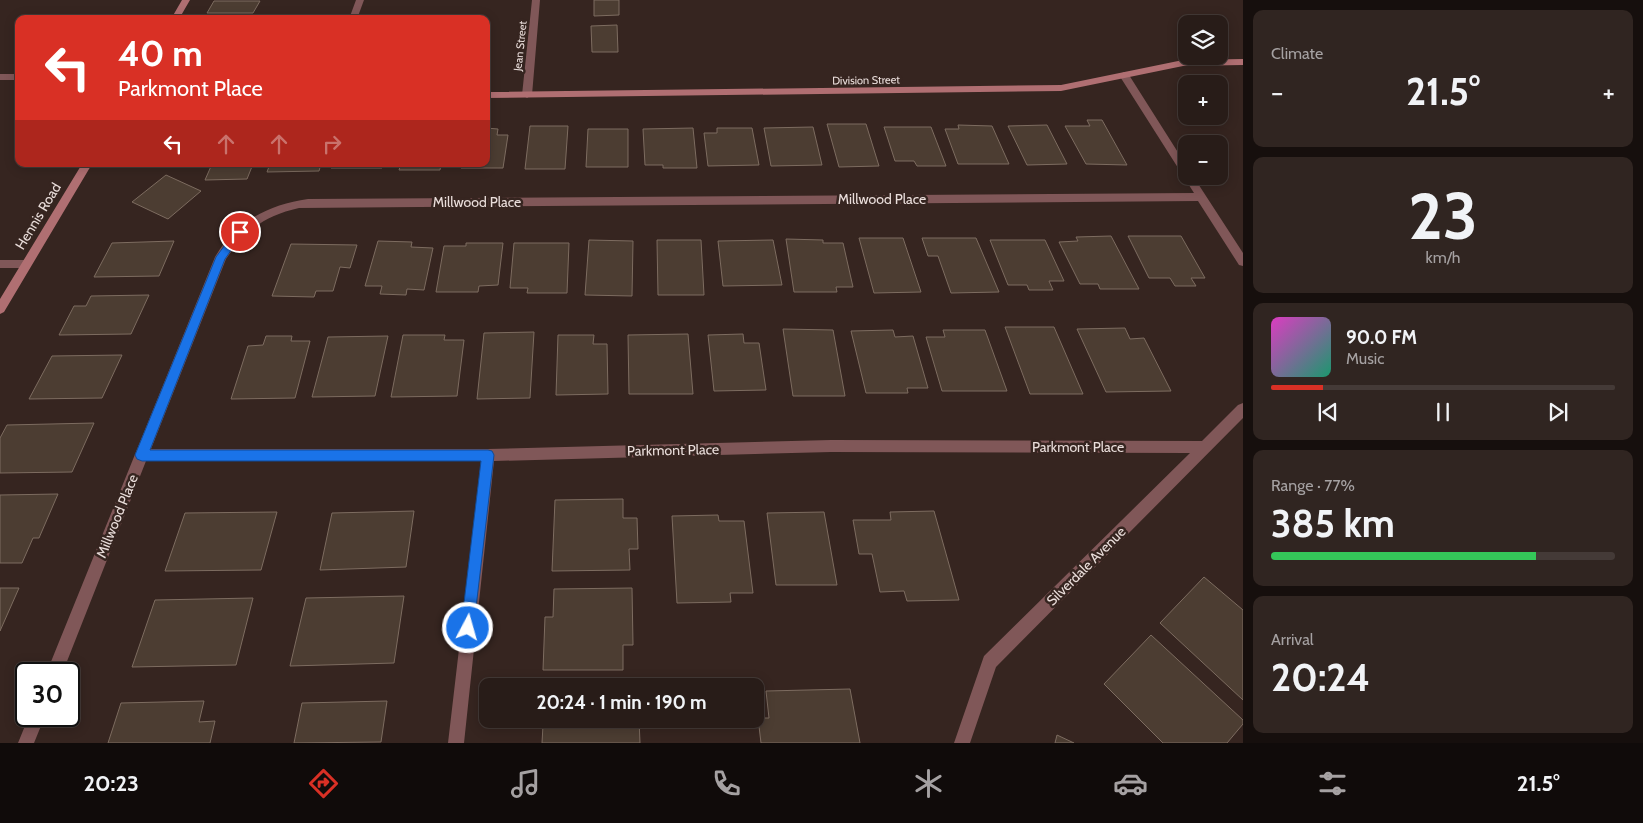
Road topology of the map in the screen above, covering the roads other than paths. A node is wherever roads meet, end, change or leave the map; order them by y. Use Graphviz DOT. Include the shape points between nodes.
graph roads {
  1 [pos="186,0"];
  2 [pos="360,0"];
  3 [pos="536,0"];
  4 [pos="177,15"];
  5 [pos="354,15"];
  6 [pos="1243,62"];
  7 [pos="1124,76"];
  8 [pos="0,77"];
  9 [pos="15,77"];
  10 [pos="490,95"];
  11 [pos="527,95"];
  12 [pos="1178,160"];
  13 [pos="85,167"];
  14 [pos="1194,185"];
  15 [pos="1202,197"];
  16 [pos="1243,262"];
  17 [pos="0,264"];
  18 [pos="27,264"];
  19 [pos="0,309"];
  20 [pos="1243,409"];
  21 [pos="1204,448"];
  22 [pos="142,455"];
  23 [pos="488,455"];
  24 [pos="59,662"];
  25 [pos="33,727"];
  26 [pos="26,743"];
  27 [pos="456,743"];
  28 [pos="962,743"];
  1 -- 4 [label="street"];
  2 -- 5 [label="street"];
  3 -- 11 [label="street, Jean Street"];
  6 -- 7 [label="street, Division Street" via="1183,63"];
  7 -- 11 [label="street, Division Street" via="1061,88"];
  7 -- 12 [label="street"];
  8 -- 9 [label="lane"];
  10 -- 11 [label="street, Division Street"];
  13 -- 18 [label="street, Hennis Road"];
  14 -- 15 [label="street"];
  15 -- 16 [label="street"];
  15 -- 22 [label="street, Millwood Place" via="327,202 286,206 240,232 221,257"];
  17 -- 18 [label="lane"];
  18 -- 19 [label="street, Hennis Road"];
  20 -- 21 [label="street, Silverdale Avenue"];
  21 -- 23 [label="street, Parkmont Place" via="832,446"];
  21 -- 28 [label="street, Silverdale Avenue" via="990,662"];
  22 -- 23 [label="street, Parkmont Place"];
  22 -- 24 [label="street, Millwood Place"];
  23 -- 27 [label="street"];
  25 -- 26 [label="street"];
}
